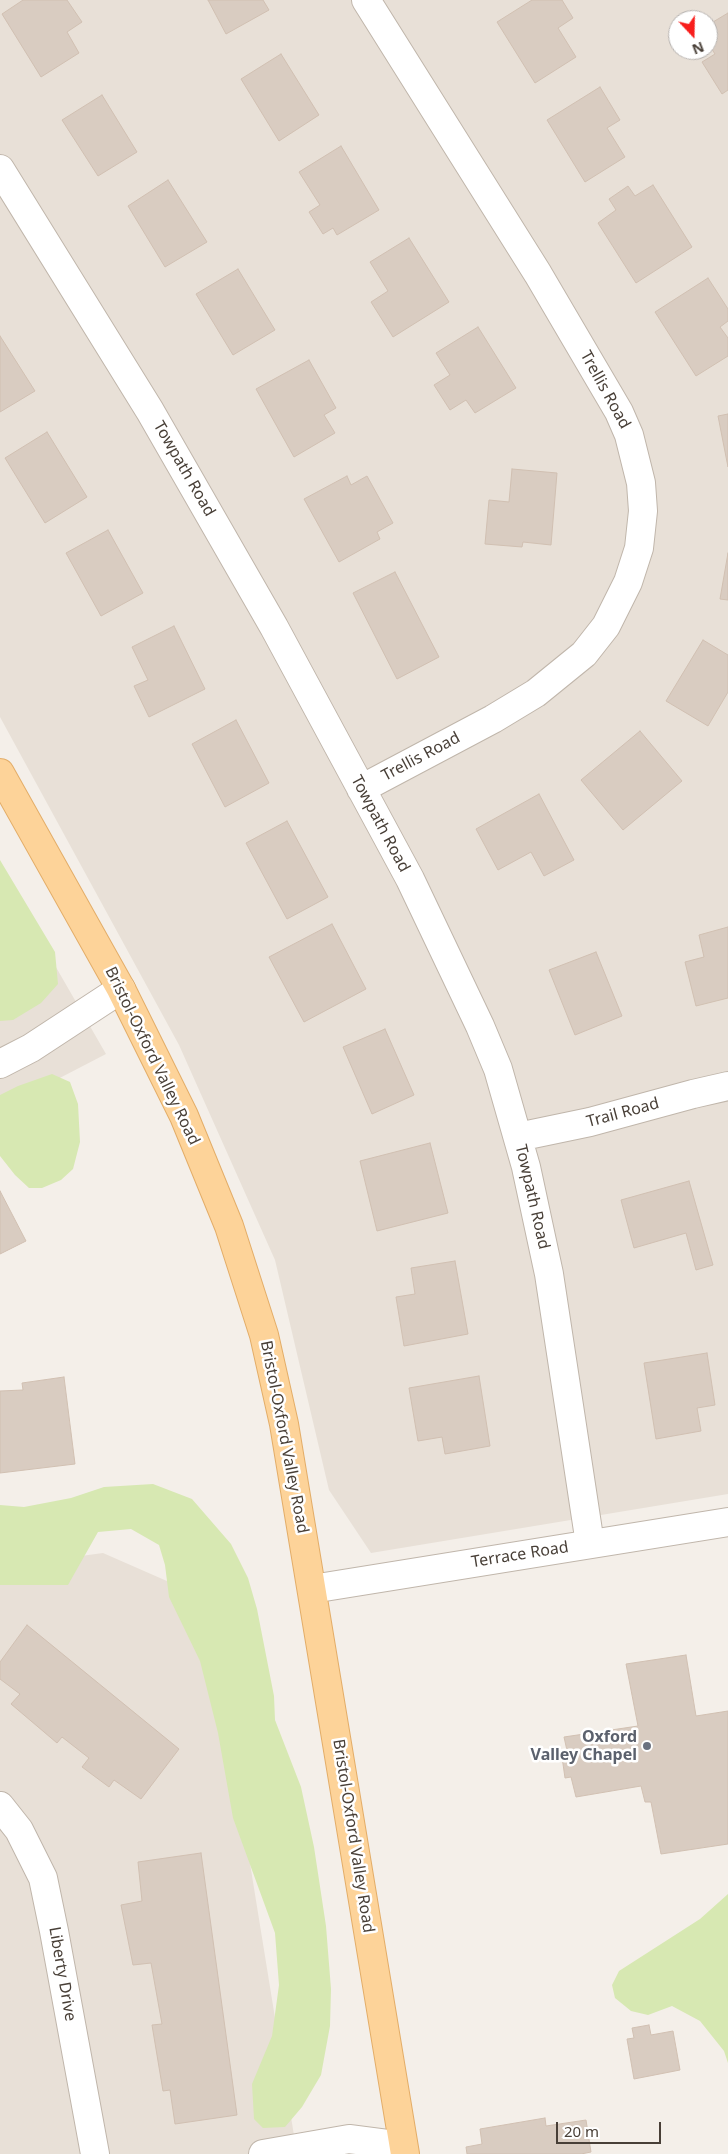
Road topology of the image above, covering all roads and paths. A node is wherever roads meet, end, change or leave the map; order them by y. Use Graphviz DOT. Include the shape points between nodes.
graph roads {
  1 [pos="366,0"];
  2 [pos="0,169"];
  3 [pos="0,773"];
  4 [pos="361,788"];
  5 [pos="121,989"];
  6 [pos="0,1064"];
  7 [pos="728,1086"];
  8 [pos="518,1137"];
  9 [pos="728,1522"];
  10 [pos="590,1544"];
  11 [pos="312,1589"];
  12 [pos="0,1806"];
  13 [pos="401,2151"];
  14 [pos="95,2154"];
  15 [pos="263,2154"];
  1 -- 4 [label="street, Trellis Road" via="538,274 619,412 629,435 641,483 643,511 639,548 628,582 606,626 584,654 536,693 493,719"];
  2 -- 4 [label="street, Towpath Road" via="150,411 274,627"];
  3 -- 5 [label="main road, Bristol-Oxford Valley Road"];
  4 -- 8 [label="street, Towpath Road" via="410,879 480,1026 498,1070"];
  5 -- 6 [label="street" via="31,1048"];
  5 -- 11 [label="main road, Bristol-Oxford Valley Road" via="184,1116 229,1226 264,1334 284,1424"];
  7 -- 8 [label="street, Trail Road"];
  8 -- 10 [label="street, Towpath Road" via="549,1274"];
  9 -- 10 [label="street, Terrace Road"];
  10 -- 11 [label="street, Terrace Road"];
  11 -- 13 [label="main road, Bristol-Oxford Valley Road"];
  12 -- 14 [label="street, Liberty Drive" via="19,1830 43,1878"];
  13 -- 15 [label="street" via="349,2139"];
}
